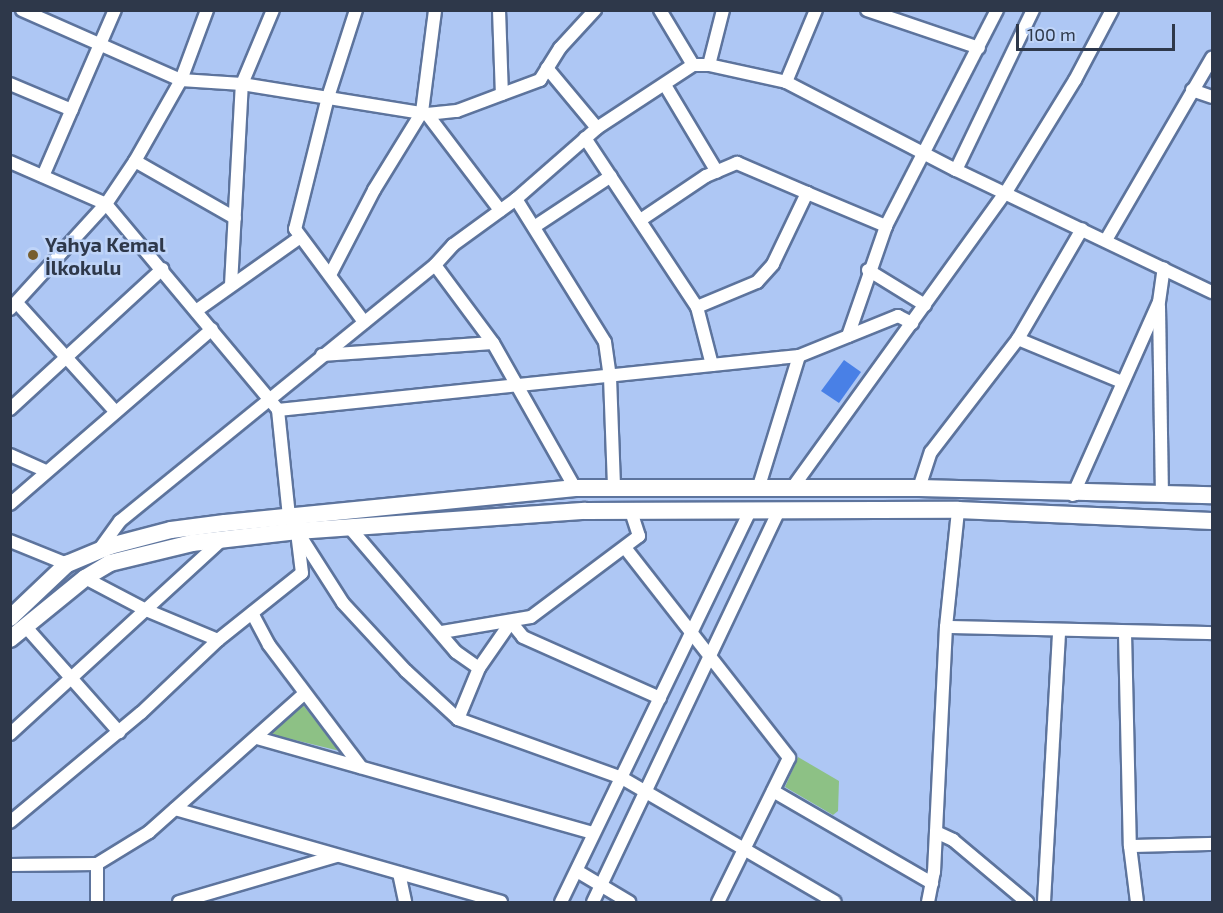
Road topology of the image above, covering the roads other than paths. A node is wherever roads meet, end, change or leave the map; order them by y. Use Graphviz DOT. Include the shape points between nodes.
graph roads {
  1 [pos="22,10"];
  2 [pos="115,10"];
  3 [pos="207,10"];
  4 [pos="273,10"];
  5 [pos="356,10"];
  6 [pos="435,10"];
  7 [pos="499,10"];
  8 [pos="595,10"];
  9 [pos="660,10"];
  10 [pos="723,10"];
  11 [pos="816,10"];
  12 [pos="867,10"];
  13 [pos="997,10"];
  14 [pos="1033,10"];
  15 [pos="1112,10"];
  16 [pos="101,45"];
  17 [pos="979,48"];
  18 [pos="1212,58"];
  19 [pos="693,65"];
  20 [pos="709,65"];
  21 [pos="546,68"];
  22 [pos="181,80"];
  23 [pos="786,82"];
  24 [pos="10,84"];
  25 [pos="242,84"];
  26 [pos="664,85"];
  27 [pos="1192,90"];
  28 [pos="502,94"];
  29 [pos="328,97"];
  30 [pos="1212,97"];
  31 [pos="72,110"];
  32 [pos="424,113"];
  33 [pos="597,128"];
  34 [pos="585,138"];
  35 [pos="924,153"];
  36 [pos="135,161"];
  37 [pos="10,162"];
  38 [pos="956,170"];
  39 [pos="717,172"];
  40 [pos="43,176"];
  41 [pos="611,176"];
  42 [pos="1006,192"];
  43 [pos="807,194"];
  44 [pos="516,199"];
  45 [pos="106,204"];
  46 [pos="500,210"];
  47 [pos="235,218"];
  48 [pos="642,219"];
  49 [pos="886,226"];
  50 [pos="534,227"];
  51 [pos="1082,229"];
  52 [pos="298,238"];
  53 [pos="1106,240"];
  54 [pos="435,265"];
  55 [pos="1164,268"];
  56 [pos="162,269"];
  57 [pos="868,270"];
  58 [pos="330,275"];
  59 [pos="231,285"];
  60 [pos="1212,292"];
  61 [pos="1159,302"];
  62 [pos="925,305"];
  63 [pos="14,306"];
  64 [pos="697,307"];
  65 [pos="196,311"];
  66 [pos="364,322"];
  67 [pos="912,323"];
  68 [pos="212,329"];
  69 [pos="848,336"];
  70 [pos="1018,339"];
  71 [pos="493,343"];
  72 [pos="322,356"];
  73 [pos="800,356"];
  74 [pos="67,358"];
  75 [pos="712,365"];
  76 [pos="610,377"];
  77 [pos="1122,382"];
  78 [pos="516,385"];
  79 [pos="268,401"];
  80 [pos="10,409"];
  81 [pos="278,410"];
  82 [pos="115,411"];
  83 [pos="10,455"];
  84 [pos="46,471"];
  85 [pos="759,486"];
  86 [pos="793,487"];
  87 [pos="575,488"];
  88 [pos="614,488"];
  89 [pos="920,488"];
  90 [pos="1073,495"];
  91 [pos="1162,495"];
  92 [pos="1212,495"];
  93 [pos="10,504"];
  94 [pos="958,510"];
  95 [pos="750,511"];
  96 [pos="779,511"];
  97 [pos="631,512"];
  98 [pos="1212,521"];
  99 [pos="293,524"];
  100 [pos="350,528"];
  101 [pos="222,540"];
  102 [pos="10,541"];
  103 [pos="626,549"];
  104 [pos="97,553"];
  105 [pos="67,564"];
  106 [pos="85,578"];
  107 [pos="146,610"];
  108 [pos="252,613"];
  109 [pos="18,622"];
  110 [pos="511,622"];
  111 [pos="946,627"];
  112 [pos="1059,630"];
  113 [pos="442,632"];
  114 [pos="691,633"];
  115 [pos="1125,633"];
  116 [pos="1212,633"];
  117 [pos="10,639"];
  118 [pos="218,640"];
  119 [pos="710,656"];
  120 [pos="479,668"];
  121 [pos="75,678"];
  122 [pos="304,694"];
  123 [pos="660,698"];
  124 [pos="458,719"];
  125 [pos="119,732"];
  126 [pos="10,734"];
  127 [pos="257,738"];
  128 [pos="361,767"];
  129 [pos="622,778"];
  130 [pos="772,791"];
  131 [pos="645,792"];
  132 [pos="176,809"];
  133 [pos="10,822"];
  134 [pos="936,832"];
  135 [pos="594,833"];
  136 [pos="1212,844"];
  137 [pos="1130,846"];
  138 [pos="744,849"];
  139 [pos="338,856"];
  140 [pos="97,864"];
  141 [pos="10,865"];
  142 [pos="577,871"];
  143 [pos="399,873"];
  144 [pos="932,883"];
  145 [pos="601,885"];
  146 [pos="97,903"];
  147 [pos="179,903"];
  148 [pos="405,903"];
  149 [pos="501,903"];
  150 [pos="561,903"];
  151 [pos="593,903"];
  152 [pos="629,903"];
  153 [pos="718,903"];
  154 [pos="835,903"];
  155 [pos="928,903"];
  156 [pos="1027,903"];
  157 [pos="1044,903"];
  158 [pos="1137,903"];
  1 -- 16 [label="street"];
  2 -- 16 [label="street"];
  3 -- 22 [label="street"];
  4 -- 25 [label="street"];
  5 -- 29 [label="street"];
  6 -- 32 [label="street"];
  7 -- 28 [label="street"];
  8 -- 21 [label="street"];
  9 -- 19 [label="street"];
  10 -- 20 [label="street"];
  11 -- 23 [label="street"];
  12 -- 17 [label="street"];
  13 -- 17 [label="street"];
  14 -- 38 [label="street"];
  15 -- 42 [label="street" via="1075,80"];
  16 -- 22 [label="street"];
  16 -- 31 [label="street"];
  17 -- 35 [label="street"];
  18 -- 27 [label="street"];
  19 -- 20 [label="street"];
  19 -- 26 [label="street"];
  20 -- 23 [label="street"];
  21 -- 28 [label="street" via="540,80"];
  21 -- 33 [label="street"];
  22 -- 25 [label="street"];
  22 -- 36 [label="street"];
  23 -- 35 [label="street"];
  24 -- 31 [label="street"];
  25 -- 29 [label="street"];
  25 -- 47 [label="street"];
  26 -- 33 [label="street"];
  26 -- 39 [label="street"];
  27 -- 30 [label="street"];
  27 -- 53 [label="street"];
  28 -- 32 [label="street" via="457,111"];
  29 -- 32 [label="street"];
  29 -- 52 [label="street" via="296,229"];
  31 -- 40 [label="street"];
  32 -- 46 [label="street"];
  32 -- 58 [label="street" via="374,190"];
  33 -- 34 [label="street"];
  34 -- 41 [label="street"];
  34 -- 44 [label="street"];
  35 -- 38 [label="street"];
  35 -- 49 [label="street"];
  36 -- 45 [label="street"];
  36 -- 47 [label="street"];
  37 -- 40 [label="street"];
  38 -- 42 [label="street"];
  39 -- 43 [label="street" via="737,163"];
  39 -- 48 [label="street"];
  40 -- 45 [label="street"];
  41 -- 48 [label="street"];
  41 -- 50 [label="street"];
  42 -- 51 [label="street"];
  42 -- 62 [label="street"];
  43 -- 49 [label="street"];
  43 -- 64 [label="street" via="773,264 757,282"];
  44 -- 46 [label="street"];
  44 -- 50 [label="street"];
  45 -- 56 [label="street"];
  45 -- 63 [label="street"];
  46 -- 54 [label="street" via="453,245"];
  47 -- 59 [label="street"];
  48 -- 64 [label="street"];
  49 -- 57 [label="street"];
  50 -- 76 [label="street" via="605,342"];
  51 -- 53 [label="street"];
  51 -- 70 [label="street"];
  52 -- 58 [label="street"];
  52 -- 59 [label="street"];
  53 -- 55 [label="street"];
  54 -- 66 [label="street"];
  54 -- 71 [label="street"];
  55 -- 60 [label="street"];
  55 -- 61 [label="street"];
  56 -- 65 [label="street"];
  56 -- 74 [label="street"];
  57 -- 62 [label="street"];
  57 -- 69 [label="street"];
  58 -- 66 [label="street"];
  59 -- 65 [label="street"];
  61 -- 77 [label="street"];
  61 -- 91 [label="street"];
  62 -- 67 [label="street"];
  63 -- 74 [label="street"];
  64 -- 75 [label="street"];
  65 -- 68 [label="street"];
  66 -- 72 [label="street"];
  67 -- 69 [label="street" via="898,316"];
  67 -- 86 [label="street"];
  68 -- 79 [label="street"];
  68 -- 82 [label="street"];
  69 -- 73 [label="street"];
  70 -- 77 [label="street"];
  70 -- 89 [label="street" via="931,452"];
  71 -- 72 [label="street"];
  71 -- 78 [label="street"];
  72 -- 79 [label="street"];
  73 -- 75 [label="street"];
  73 -- 85 [label="street"];
  74 -- 80 [label="street"];
  74 -- 82 [label="street"];
  75 -- 76 [label="street"];
  76 -- 78 [label="street"];
  76 -- 88 [label="street"];
  77 -- 90 [label="street"];
  78 -- 81 [label="street"];
  78 -- 87 [label="street"];
  79 -- 81 [label="street"];
  79 -- 104 [label="street" via="120,521"];
  81 -- 99 [label="street"];
  82 -- 84 [label="street"];
  83 -- 84 [label="street"];
  84 -- 93 [label="street"];
  85 -- 86 [label="main road"];
  85 -- 88 [label="main road"];
  86 -- 89 [label="main road"];
  87 -- 88 [label="main road"];
  87 -- 99 [label="main road"];
  89 -- 90 [label="main road"];
  90 -- 91 [label="main road"];
  91 -- 92 [label="main road"];
  94 -- 96 [label="main road"];
  94 -- 98 [label="main road"];
  94 -- 111 [label="street"];
  95 -- 96 [label="main road"];
  95 -- 97 [label="main road"];
  95 -- 114 [label="street"];
  96 -- 119 [label="street"];
  97 -- 100 [label="main road"];
  97 -- 103 [label="street" via="639,536"];
  99 -- 100 [label="main road"];
  99 -- 101 [label="main road"];
  99 -- 104 [label="main road" via="171,530"];
  99 -- 108 [label="street" via="302,573"];
  99 -- 124 [label="street" via="344,603 406,671"];
  100 -- 113 [label="street"];
  101 -- 106 [label="main road" via="130,557"];
  101 -- 107 [label="street"];
  102 -- 105 [label="street"];
  103 -- 110 [label="street" via="531,617"];
  103 -- 114 [label="street"];
  104 -- 105 [label="main road"];
  105 -- 109 [label="main road"];
  106 -- 107 [label="street"];
  106 -- 109 [label="main road"];
  107 -- 118 [label="street"];
  107 -- 121 [label="street"];
  108 -- 118 [label="street"];
  108 -- 122 [label="street"];
  109 -- 117 [label="main road"];
  109 -- 121 [label="street"];
  110 -- 113 [label="street"];
  110 -- 120 [label="street"];
  110 -- 123 [label="street" via="523,637"];
  111 -- 112 [label="street"];
  111 -- 134 [label="street"];
  112 -- 115 [label="street"];
  112 -- 157 [label="street"];
  113 -- 120 [label="street" via="456,652"];
  114 -- 119 [label="street"];
  114 -- 123 [label="street"];
  115 -- 116 [label="street"];
  115 -- 137 [label="street"];
  118 -- 125 [label="street"];
  119 -- 130 [label="street" via="789,758"];
  119 -- 131 [label="street"];
  120 -- 124 [label="street"];
  121 -- 125 [label="street"];
  121 -- 126 [label="street"];
  122 -- 127 [label="street"];
  122 -- 128 [label="street"];
  123 -- 129 [label="street"];
  124 -- 129 [label="street"];
  125 -- 133 [label="street"];
  127 -- 128 [label="street"];
  127 -- 132 [label="street"];
  128 -- 135 [label="street"];
  129 -- 131 [label="street"];
  129 -- 135 [label="street"];
  130 -- 138 [label="street"];
  130 -- 144 [label="street"];
  131 -- 138 [label="street"];
  131 -- 145 [label="street"];
  132 -- 139 [label="street"];
  132 -- 140 [label="street" via="150,832"];
  134 -- 144 [label="street"];
  134 -- 156 [label="street" via="953,840"];
  135 -- 142 [label="street"];
  136 -- 137 [label="street"];
  137 -- 158 [label="street"];
  138 -- 153 [label="street"];
  138 -- 154 [label="street"];
  139 -- 143 [label="street"];
  139 -- 147 [label="street"];
  140 -- 141 [label="street"];
  140 -- 146 [label="street"];
  142 -- 145 [label="street"];
  142 -- 150 [label="street"];
  143 -- 148 [label="street"];
  143 -- 149 [label="street"];
  144 -- 155 [label="street"];
  145 -- 151 [label="street"];
  145 -- 152 [label="street"];
}
